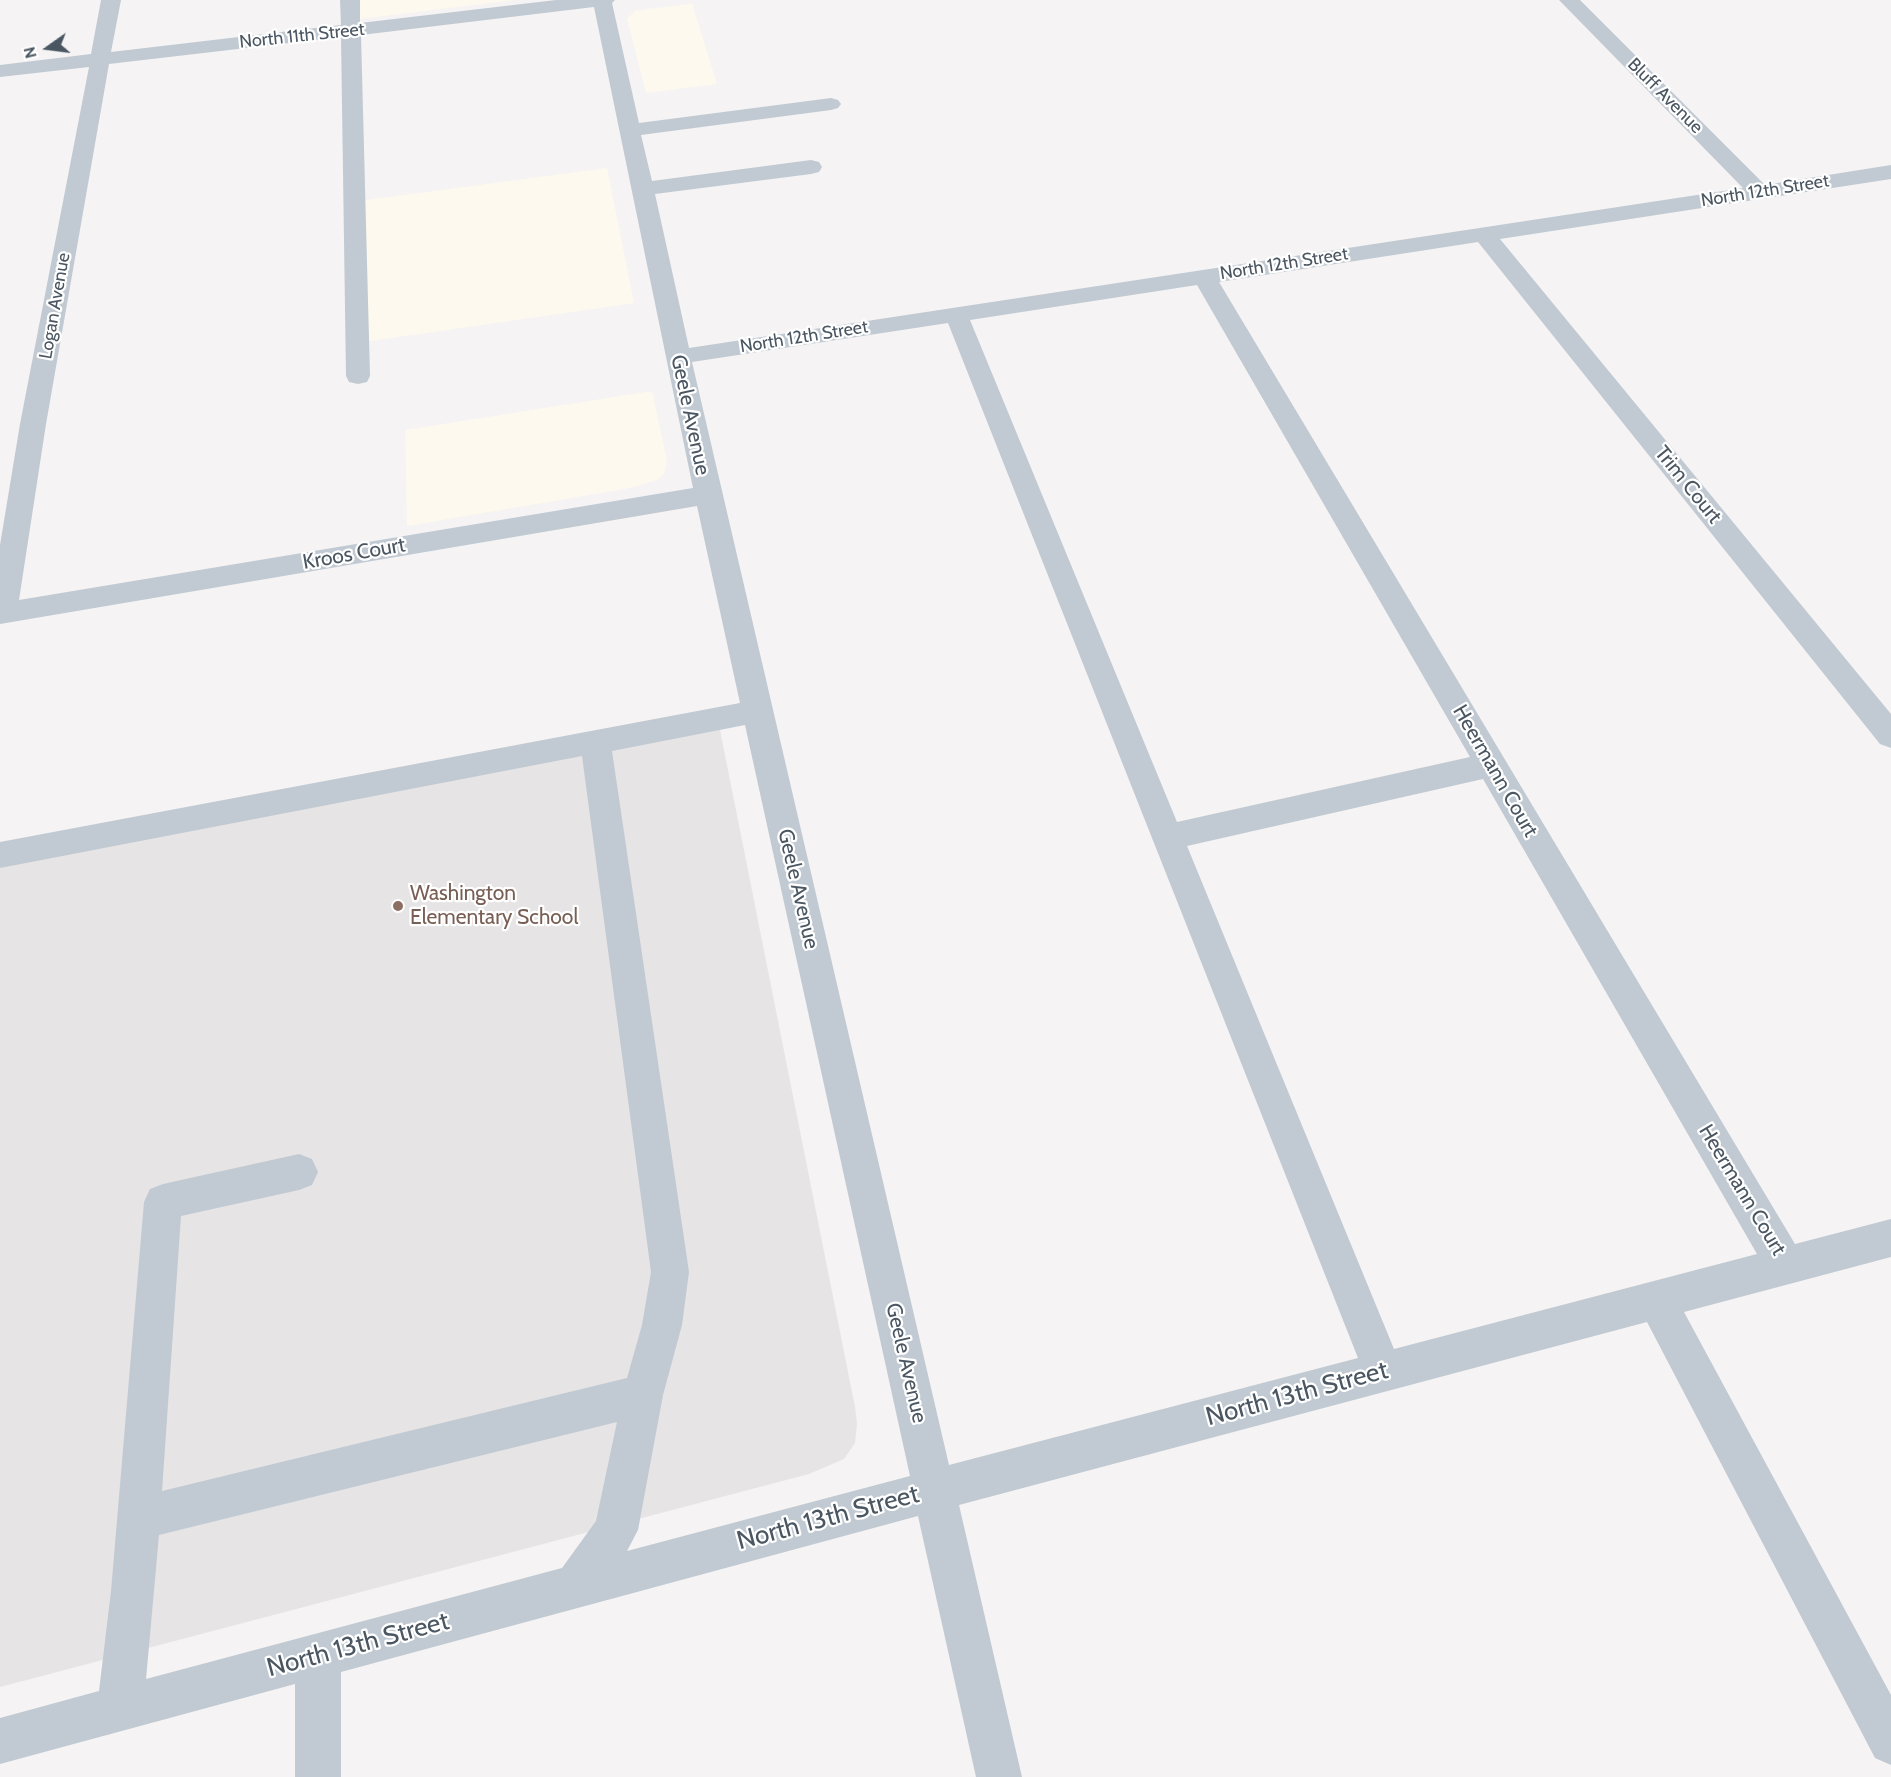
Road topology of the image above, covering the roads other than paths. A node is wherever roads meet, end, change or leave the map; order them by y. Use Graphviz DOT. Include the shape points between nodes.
graph roads {
  1 [pos="111,0"];
  2 [pos="350,0"];
  3 [pos="603,0"];
  4 [pos="1569,0"];
  5 [pos="350,31"];
  6 [pos="100,59"];
  7 [pos="0,71"];
  8 [pos="831,104"];
  9 [pos="630,130"];
  10 [pos="811,167"];
  11 [pos="1891,172"];
  12 [pos="642,189"];
  13 [pos="1760,192"];
  14 [pos="1484,234"];
  15 [pos="1204,277"];
  16 [pos="956,314"];
  17 [pos="677,357"];
  18 [pos="358,376"];
  19 [pos="708,495"];
  20 [pos="1,614"];
  21 [pos="758,711"];
  22 [pos="1891,736"];
  23 [pos="596,743"];
  24 [pos="1491,765"];
  25 [pos="1168,837"];
  26 [pos="0,855"];
  27 [pos="300,1172"];
  28 [pos="1891,1238"];
  29 [pos="1786,1266"];
  30 [pos="1657,1301"];
  31 [pos="1383,1371"];
  32 [pos="643,1395"];
  33 [pos="935,1490"];
  34 [pos="139,1518"];
  35 [pos="576,1586"];
  36 [pos="318,1655"];
  37 [pos="120,1709"];
  38 [pos="0,1741"];
  39 [pos="1891,1742"];
  40 [pos="318,1777"];
  41 [pos="999,1777"];
  1 -- 6 [label="street, Logan Avenue"];
  2 -- 5 [label="street"];
  3 -- 5 [label="street, North 11th Street"];
  3 -- 9 [label="street, Geele Avenue"];
  4 -- 13 [label="street, Bluff Avenue"];
  5 -- 6 [label="street, North 11th Street"];
  5 -- 18 [label="street"];
  6 -- 7 [label="street, North 11th Street"];
  6 -- 20 [label="street, Logan Avenue"];
  8 -- 9 [label="street"];
  9 -- 12 [label="street, Geele Avenue"];
  10 -- 12 [label="street"];
  11 -- 13 [label="street, North 12th Street"];
  12 -- 17 [label="street, Geele Avenue"];
  13 -- 14 [label="street, North 12th Street"];
  14 -- 15 [label="street, North 12th Street"];
  14 -- 22 [label="street, Trim Court"];
  15 -- 16 [label="street, North 12th Street"];
  15 -- 24 [label="street, Heermann Court"];
  16 -- 17 [label="street, North 12th Street"];
  16 -- 25 [label="street"];
  17 -- 19 [label="street, Geele Avenue"];
  19 -- 20 [label="street, Kroos Court"];
  19 -- 21 [label="street, Geele Avenue"];
  21 -- 23 [label="street"];
  21 -- 33 [label="street, Geele Avenue"];
  23 -- 26 [label="street"];
  23 -- 32 [label="street" via="670,1272 662,1325"];
  24 -- 25 [label="street"];
  24 -- 29 [label="street, Heermann Court"];
  25 -- 31 [label="street"];
  27 -- 34 [label="street" via="163,1203"];
  28 -- 29 [label="street"];
  29 -- 30 [label="street, North 13th Street"];
  30 -- 31 [label="street, North 13th Street"];
  30 -- 39 [label="street"];
  31 -- 33 [label="street, North 13th Street"];
  32 -- 34 [label="street"];
  32 -- 35 [label="street" via="616,1530"];
  33 -- 35 [label="street, North 13th Street"];
  33 -- 41 [label="street, Geele Avenue"];
  34 -- 37 [label="street"];
  35 -- 36 [label="street, North 13th Street"];
  36 -- 37 [label="street, North 13th Street"];
  36 -- 40 [label="street"];
  37 -- 38 [label="street, North 13th Street"];
}
